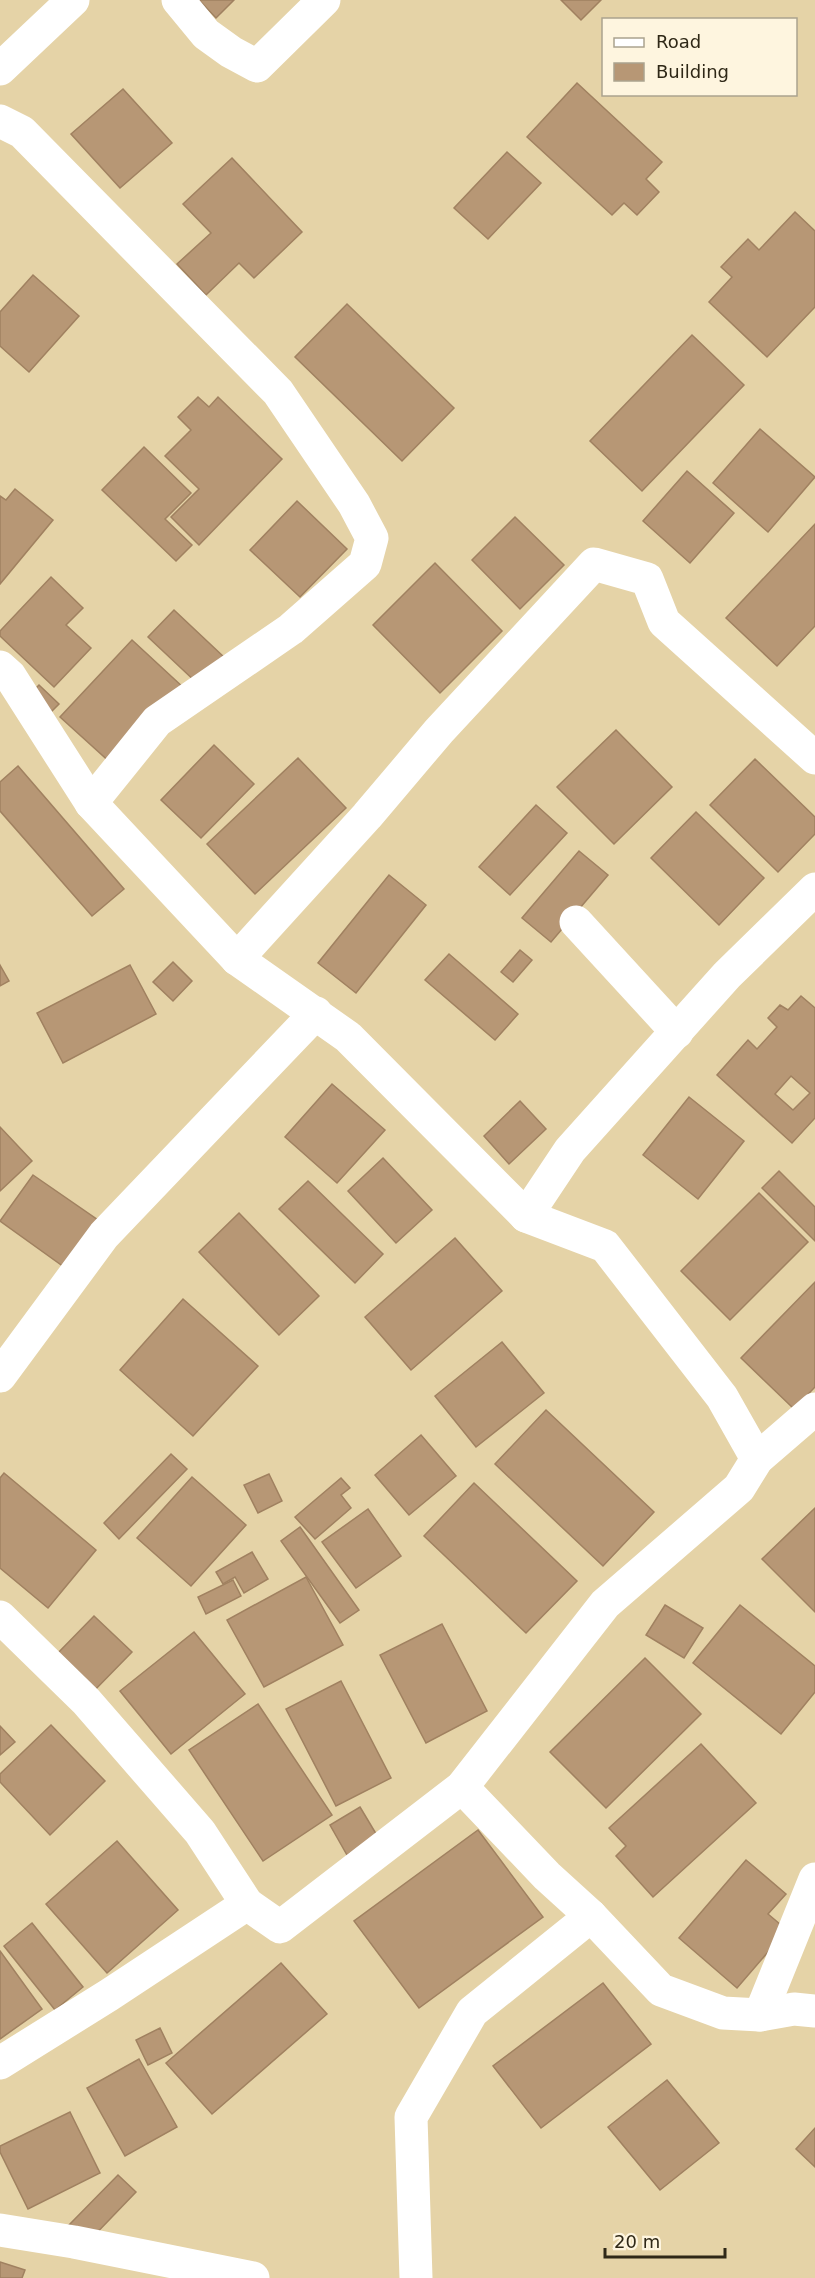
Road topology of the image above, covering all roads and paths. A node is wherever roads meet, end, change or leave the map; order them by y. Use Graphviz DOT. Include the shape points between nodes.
graph roads {
  1 [pos="73,0"];
  2 [pos="178,0"];
  3 [pos="324,0"];
  4 [pos="0,69"];
  5 [pos="0,121"];
  6 [pos="0,667"];
  7 [pos="815,758"];
  8 [pos="91,803"];
  9 [pos="815,889"];
  10 [pos="576,922"];
  11 [pos="237,959"];
  12 [pos="316,1013"];
  13 [pos="677,1032"];
  14 [pos="525,1216"];
  15 [pos="0,1376"];
  16 [pos="811,1420"];
  17 [pos="756,1459"];
  18 [pos="0,1617"];
  19 [pos="462,1787"];
  20 [pos="815,1879"];
  21 [pos="247,1904"];
  22 [pos="591,1916"];
  23 [pos="815,2011"];
  24 [pos="760,2015"];
  25 [pos="0,2063"];
  26 [pos="0,2230"];
  27 [pos="250,2278"];
  28 [pos="416,2278"];
  1 -- 4 [label="street"];
  2 -- 3 [label="street" via="206,34 257,66"];
  5 -- 8 [label="street" via="22,132 278,392 354,504 372,538 365,564 291,629 157,722"];
  6 -- 8 [label="street" via="10,676"];
  7 -- 11 [label="street" via="664,622 647,579 594,564 439,730"];
  8 -- 11 [label="street"];
  9 -- 13 [label="street" via="727,975"];
  10 -- 13 [label="street"];
  11 -- 12 [label="street"];
  12 -- 14 [label="street" via="348,1037"];
  12 -- 15 [label="street" via="104,1235"];
  13 -- 14 [label="street" via="570,1150"];
  14 -- 17 [label="street" via="605,1246 722,1397"];
  16 -- 17 [label="street"];
  17 -- 19 [label="street" via="739,1488 605,1604"];
  18 -- 21 [label="street" via="86,1701 200,1832"];
  19 -- 21 [label="street" via="280,1927"];
  19 -- 22 [label="street"];
  20 -- 24 [label="street"];
  21 -- 25 [label="street"];
  22 -- 24 [label="street" via="661,1990 723,2013"];
  22 -- 28 [label="street" via="472,2012 411,2117"];
  23 -- 24 [label="street" via="794,2009"];
  26 -- 27 [label="street"];
}
